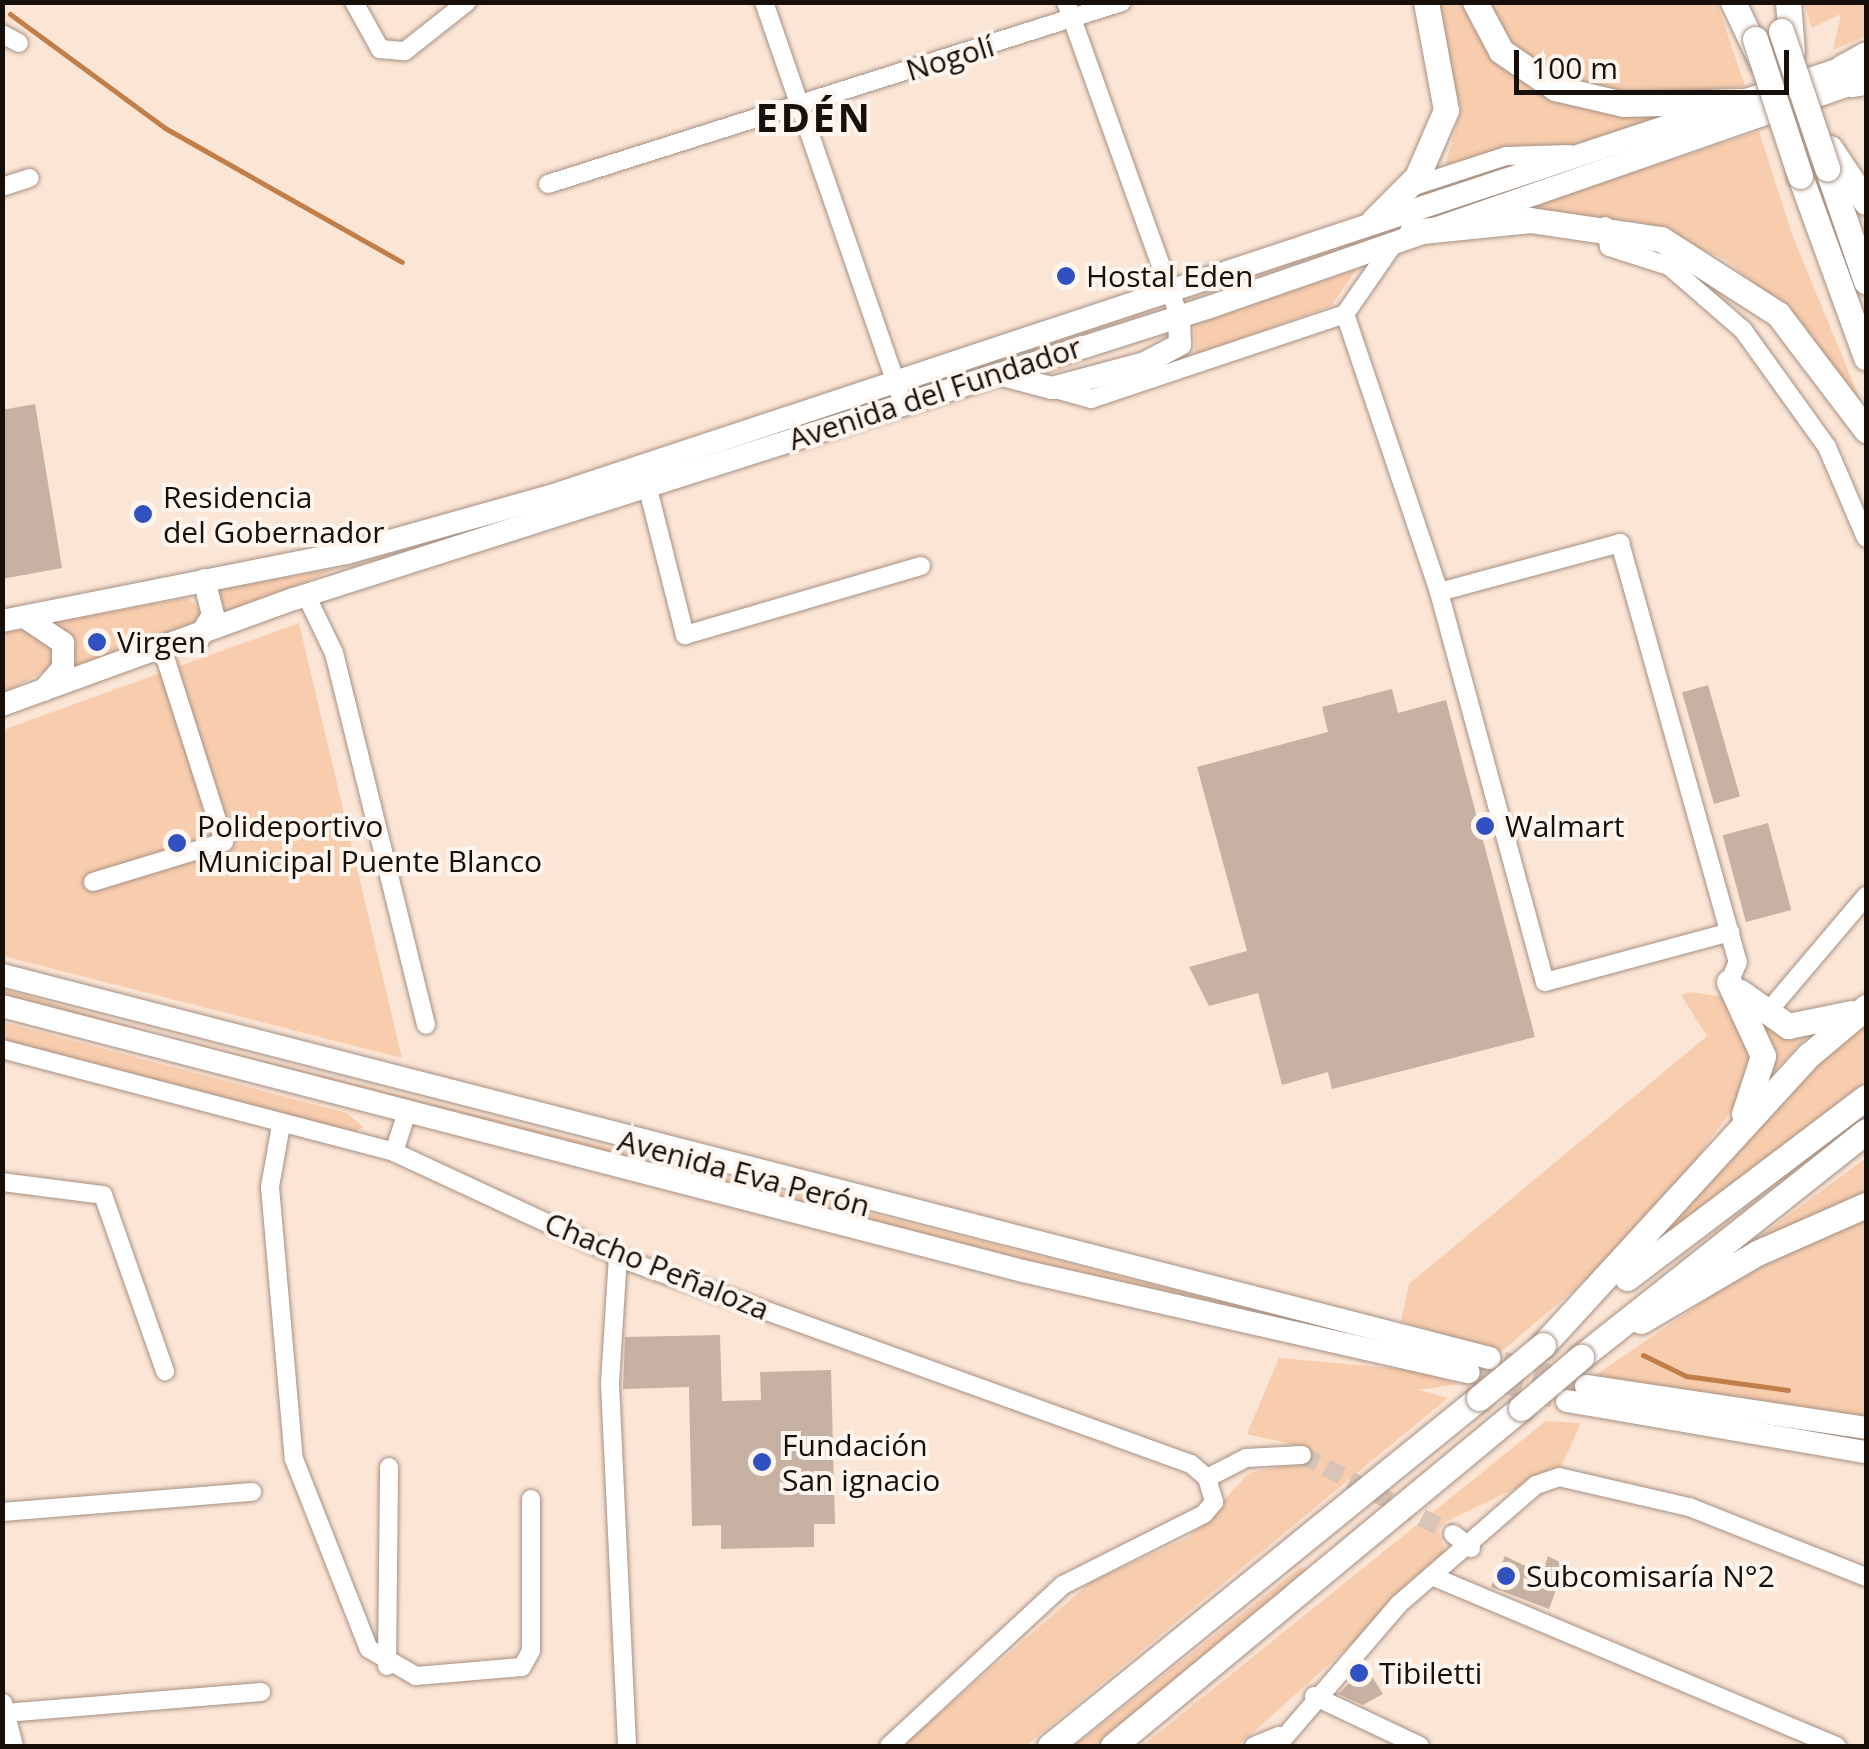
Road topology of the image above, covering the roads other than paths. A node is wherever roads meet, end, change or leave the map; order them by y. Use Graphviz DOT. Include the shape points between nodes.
graph roads {
  1 [pos="354,2"];
  2 [pos="467,2"];
  3 [pos="764,2"];
  4 [pos="1066,2"];
  5 [pos="1122,2"];
  6 [pos="1426,2"];
  7 [pos="1475,2"];
  8 [pos="1732,2"];
  9 [pos="1743,2"];
  10 [pos="1772,2"];
  11 [pos="1073,21"];
  12 [pos="1786,21"];
  13 [pos="1753,40"];
  14 [pos="1866,57"];
  15 [pos="1856,78"];
  16 [pos="1743,100"];
  17 [pos="797,104"];
  18 [pos="1580,154"];
  19 [pos="1834,165"];
  20 [pos="30,178"];
  21 [pos="548,184"];
  22 [pos="1411,187"];
  23 [pos="2,188"];
  24 [pos="1866,202"];
  25 [pos="1374,220"];
  26 [pos="1605,226"];
  27 [pos="1412,232"];
  28 [pos="1866,281"];
  29 [pos="1170,290"];
  30 [pos="1344,314"];
  31 [pos="1179,316"];
  32 [pos="1866,357"];
  33 [pos="993,373"];
  34 [pos="1052,388"];
  35 [pos="899,391"];
  36 [pos="1866,430"];
  37 [pos="646,485"];
  38 [pos="1866,538"];
  39 [pos="921,566"];
  40 [pos="204,580"];
  41 [pos="1439,592"];
  42 [pos="306,594"];
  43 [pos="13,619"];
  44 [pos="198,640"];
  45 [pos="163,651"];
  46 [pos="40,692"];
  47 [pos="2,705"];
  48 [pos="93,882"];
  49 [pos="1866,896"];
  50 [pos="1730,932"];
  51 [pos="2,975"];
  52 [pos="1729,982"];
  53 [pos="2,1006"];
  54 [pos="1866,1006"];
  55 [pos="1766,1014"];
  56 [pos="426,1025"];
  57 [pos="2,1050"];
  58 [pos="1866,1097"];
  59 [pos="408,1109"];
  60 [pos="281,1124"];
  61 [pos="1866,1131"];
  62 [pos="394,1152"];
  63 [pos="1720,1153"];
  64 [pos="2,1182"];
  65 [pos="1866,1205"];
  66 [pos="618,1256"];
  67 [pos="1543,1345"];
  68 [pos="1580,1357"];
  69 [pos="1489,1358"];
  70 [pos="164,1371"];
  71 [pos="1469,1372"];
  72 [pos="1586,1386"];
  73 [pos="1567,1400"];
  74 [pos="1866,1428"];
  75 [pos="1866,1452"];
  76 [pos="1302,1455"];
  77 [pos="389,1467"];
  78 [pos="1207,1478"];
  79 [pos="252,1492"];
  80 [pos="532,1499"];
  81 [pos="2,1512"];
  82 [pos="1453,1534"];
  83 [pos="1471,1548"];
  84 [pos="1866,1576"];
  85 [pos="1434,1577"];
  86 [pos="387,1666"];
  87 [pos="261,1692"];
  88 [pos="1314,1696"];
  89 [pos="4,1708"];
  90 [pos="1281,1743"];
  91 [pos="14,1746"];
  92 [pos="627,1746"];
  93 [pos="889,1746"];
  94 [pos="1050,1746"];
  95 [pos="1114,1746"];
  96 [pos="1254,1746"];
  97 [pos="1420,1746"];
  98 [pos="1837,1746"];
  1 -- 2 [label="street" via="380,49 405,51"];
  3 -- 17 [label="street"];
  4 -- 11 [label="street"];
  5 -- 11 [label="street, Nogolí"];
  6 -- 22 [label="highway" via="1448,93"];
  7 -- 16 [label="highway" via="1501,52 1555,88 1624,104"];
  8 -- 13 [label="highway"];
  9 -- 13 [label="highway"];
  10 -- 12 [label="highway"];
  11 -- 17 [label="street, Nogolí"];
  11 -- 29 [label="street"];
  12 -- 19 [label="highway, bridge" via="1811,122"];
  13 -- 32 [label="highway, bridge"];
  14 -- 15 [label="highway"];
  15 -- 16 [label="main road, Avenida del Fundador"];
  15 -- 27 [label="main road, Avenida del Fundador"];
  16 -- 18 [label="main road, Avenida del Fundador"];
  17 -- 21 [label="street, Nogolí"];
  17 -- 35 [label="street"];
  18 -- 22 [label="street" via="1506,156"];
  18 -- 25 [label="main road, Avenida del Fundador"];
  19 -- 24 [label="highway"];
  19 -- 28 [label="highway"];
  20 -- 23 [label="street"];
  22 -- 25 [label="highway"];
  25 -- 29 [label="main road, Avenida del Fundador"];
  26 -- 27 [label="highway" via="1530,220"];
  26 -- 36 [label="highway" via="1661,240 1753,292 1807,347"];
  26 -- 38 [label="street" via="1609,247 1669,266 1743,330 1827,446"];
  27 -- 30 [label="street" via="1368,270"];
  27 -- 31 [label="main road, Avenida del Fundador"];
  29 -- 31 [label="street"];
  29 -- 35 [label="main road, Avenida del Fundador"];
  30 -- 34 [label="street" via="1091,400"];
  30 -- 41 [label="street"];
  31 -- 33 [label="main road, Avenida del Fundador"];
  31 -- 34 [label="main road" via="1183,336 1170,353"];
  33 -- 34 [label="main road"];
  33 -- 35 [label="main road, Avenida del Fundador"];
  35 -- 37 [label="main road, Avenida del Fundador"];
  35 -- 40 [label="main road, Avenida del Fundador" via="347,554"];
  37 -- 39 [label="street" via="685,635"];
  37 -- 42 [label="main road, Avenida del Fundador"];
  40 -- 43 [label="main road, Avenida del Fundador"];
  40 -- 44 [label="main road" via="213,615"];
  41 -- 50 [label="street" via="1620,542"];
  41 -- 50 [label="street" via="1546,982"];
  42 -- 44 [label="main road, Avenida del Fundador"];
  42 -- 56 [label="street" via="334,653"];
  43 -- 46 [label="main road" via="57,630 66,655 56,681"];
  44 -- 45 [label="main road, Avenida del Fundador"];
  45 -- 46 [label="main road, Avenida del Fundador"];
  45 -- 48 [label="street" via="224,842"];
  46 -- 47 [label="main road, Avenida del Fundador"];
  49 -- 55 [label="street"];
  50 -- 52 [label="street" via="1738,962"];
  51 -- 69 [label="main road, Avenida Eva Perón"];
  52 -- 55 [label="highway"];
  52 -- 63 [label="highway" via="1760,1040 1762,1074"];
  53 -- 59 [label="main road, Avenida Eva Perón"];
  54 -- 55 [label="highway" via="1805,1027"];
  54 -- 63 [label="highway"];
  57 -- 60 [label="street, Chacho Peñaloza"];
  58 -- 67 [label="highway"];
  59 -- 62 [label="street"];
  59 -- 71 [label="main road, Avenida Eva Perón" via="1023,1271"];
  60 -- 62 [label="street, Chacho Peñaloza"];
  60 -- 86 [label="street" via="270,1187 294,1458 369,1649"];
  61 -- 68 [label="highway"];
  62 -- 66 [label="street, Chacho Peñaloza"];
  63 -- 67 [label="highway"];
  64 -- 70 [label="street" via="104,1195"];
  65 -- 68 [label="highway" via="1758,1253"];
  66 -- 78 [label="street, Chacho Peñaloza" via="1191,1464"];
  66 -- 92 [label="street" via="610,1384"];
  67 -- 94 [label="highway, bridge"];
  68 -- 95 [label="highway, bridge"];
  72 -- 74 [label="main road"];
  73 -- 75 [label="main road"];
  76 -- 78 [label="street" via="1246,1458"];
  77 -- 86 [label="street"];
  78 -- 93 [label="street" via="1214,1502 1204,1514 1062,1585"];
  79 -- 81 [label="street"];
  80 -- 86 [label="street" via="531,1651 522,1667 416,1676"];
  82 -- 83 [label="street"];
  83 -- 84 [label="street" via="1536,1485 1582,1476"];
  83 -- 85 [label="street"];
  85 -- 88 [label="street"];
  85 -- 98 [label="street"];
  87 -- 89 [label="street"];
  88 -- 90 [label="street"];
  88 -- 97 [label="street"];
  89 -- 91 [label="street"];
  90 -- 96 [label="street"];
}
